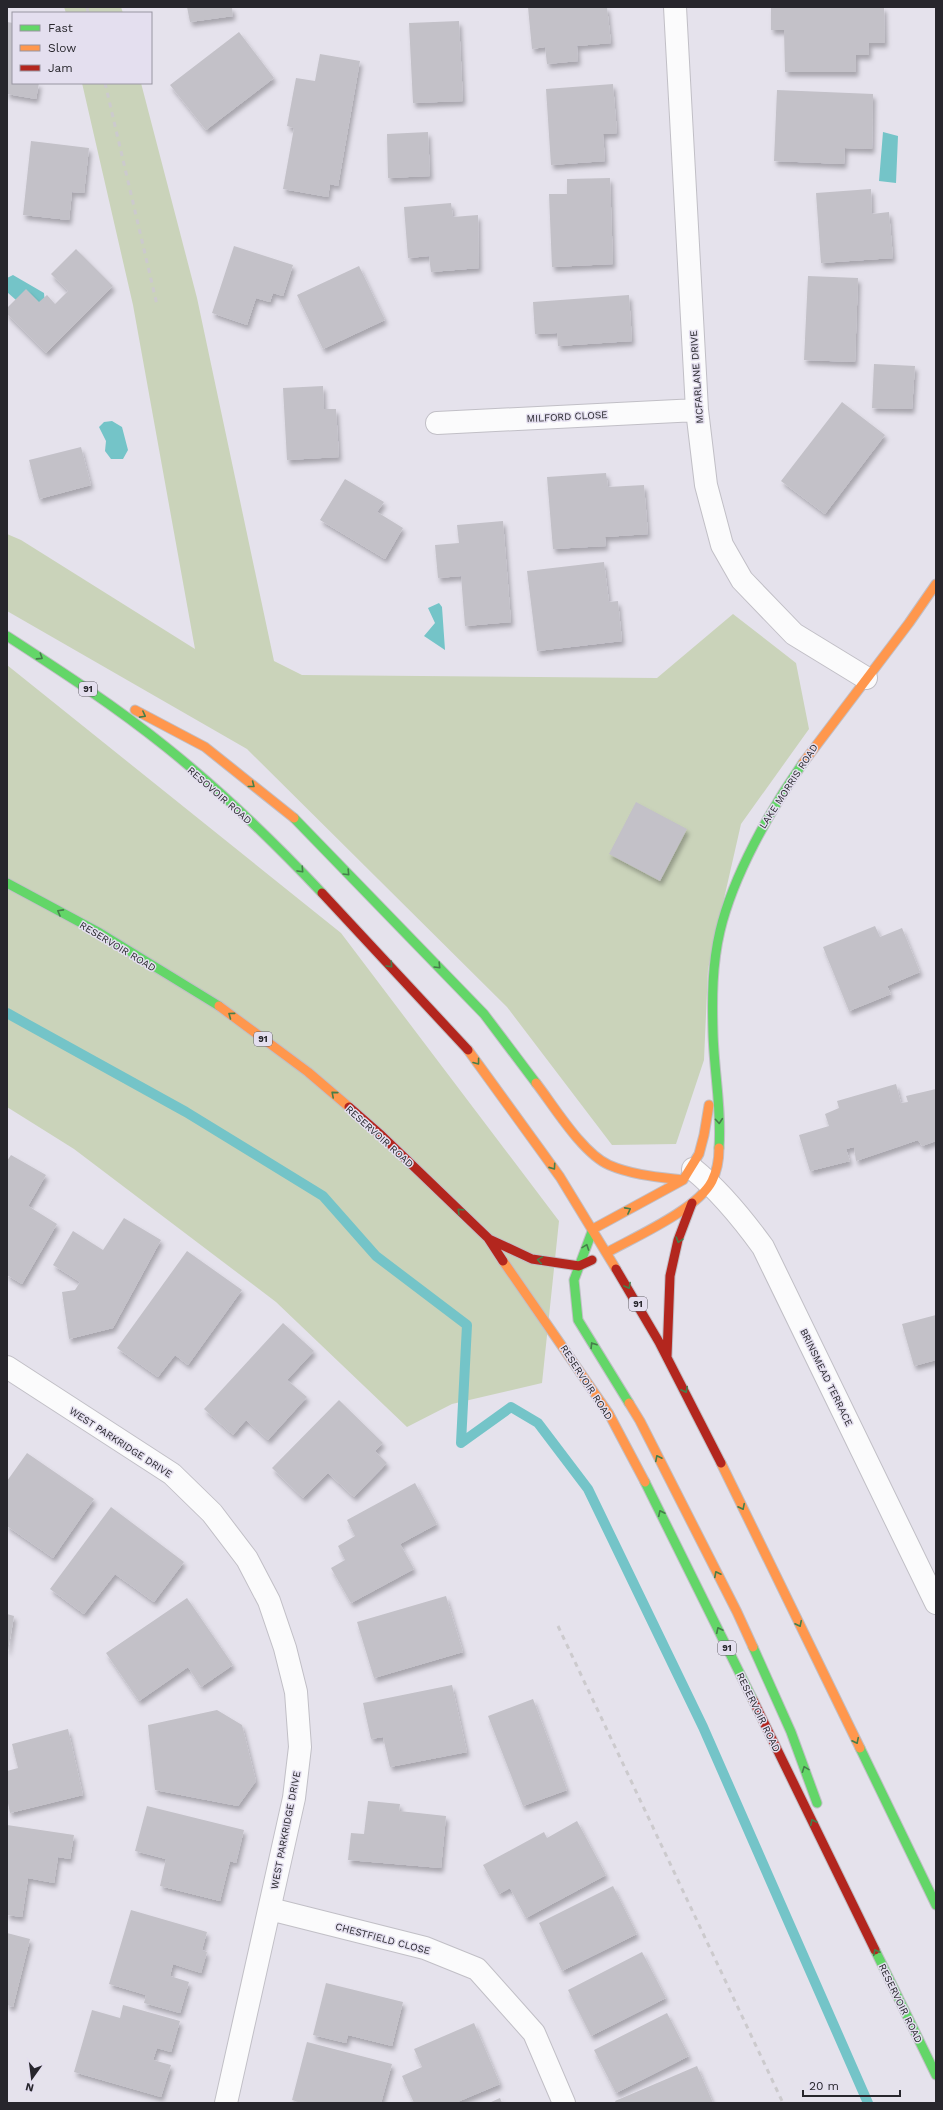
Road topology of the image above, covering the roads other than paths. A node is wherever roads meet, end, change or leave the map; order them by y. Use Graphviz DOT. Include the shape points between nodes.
graph roads {
  1 [pos="675,7"];
  2 [pos="697,410"];
  3 [pos="437,423"];
  4 [pos="936,584"];
  5 [pos="7,636"];
  6 [pos="60,670"];
  7 [pos="866,678"];
  8 [pos="7,883"];
  9 [pos="714,1068"];
  10 [pos="688,1175"];
  11 [pos="711,1184"];
  12 [pos="692,1203"];
  13 [pos="593,1229"];
  14 [pos="488,1238"];
  15 [pos="608,1252"];
  16 [pos="579,1266"];
  17 [pos="667,1356"];
  18 [pos="7,1367"];
  19 [pos="936,1603"];
  20 [pos="820,1809"];
  21 [pos="824,1823"];
  22 [pos="838,1872"];
  23 [pos="936,1905"];
  24 [pos="270,1909"];
  25 [pos="936,2075"];
  26 [pos="226,2103"];
  27 [pos="564,2103"];
  1 -- 2 [label="street, MCFARLANE DRIVE"];
  2 -- 3 [label="street, MILFORD CLOSE"];
  2 -- 7 [label="street, MCFARLANE DRIVE" via="706,485 722,545 742,580 794,634"];
  4 -- 7 [label="main road, LAKE MORRIS ROAD" via="909,624"];
  5 -- 6 [label="main road, 91, one-way"];
  6 -- 10 [label="main road, one-way" via="205,747 292,816 484,1014 585,1147 607,1164 632,1173"];
  6 -- 13 [label="main road, RESOVOIR ROAD / 91, one-way" via="166,747 274,842 463,1043 560,1177"];
  7 -- 9 [label="main road, LAKE MORRIS ROAD" via="800,764 765,820 740,870 719,935 712,985"];
  14 -- 8 [label="main road, RESERVOIR ROAD / 91, one-way" via="382,1136 308,1072 251,1029 219,1006 106,937"];
  9 -- 10 [label="main road, LAKE MORRIS ROAD" via="704,1140"];
  9 -- 11 [label="main road, LAKE MORRIS ROAD, one-way" via="721,1143"];
  10 -- 11 [label="street, BRINSMEAD TERRACE"];
  13 -- 10 [label="main road, one-way"];
  11 -- 12 [label="main road"];
  11 -- 19 [label="street, BRINSMEAD TERRACE" via="763,1247"];
  12 -- 15 [label="main road"];
  12 -- 17 [label="main road, one-way" via="678,1240 670,1276"];
  13 -- 15 [label="main road, 91"];
  16 -- 13 [label="main road, one-way"];
  16 -- 14 [label="main road, one-way" via="532,1259"];
  22 -- 14 [label="main road, RESERVOIR ROAD / 91, one-way" via="659,1509 608,1414"];
  15 -- 16 [label="main road"];
  15 -- 17 [label="main road, 91, one-way"];
  20 -- 16 [label="main road, one-way" via="791,1732 737,1612 640,1421 578,1320 574,1280"];
  17 -- 23 [label="main road, 91, one-way"];
  18 -- 24 [label="street, WEST PARKRIDGE DRIVE" via="172,1474 212,1513 247,1559 268,1601 285,1648 296,1692 300,1747 294,1798"];
  21 -- 22 [label="main road"];
  25 -- 22 [label="main road, RESERVOIR ROAD / 91, one-way"];
  24 -- 26 [label="street, WEST PARKRIDGE DRIVE"];
  24 -- 27 [label="street, CHESTFIELD CLOSE" via="425,1948 477,1969 534,2033"];
}
